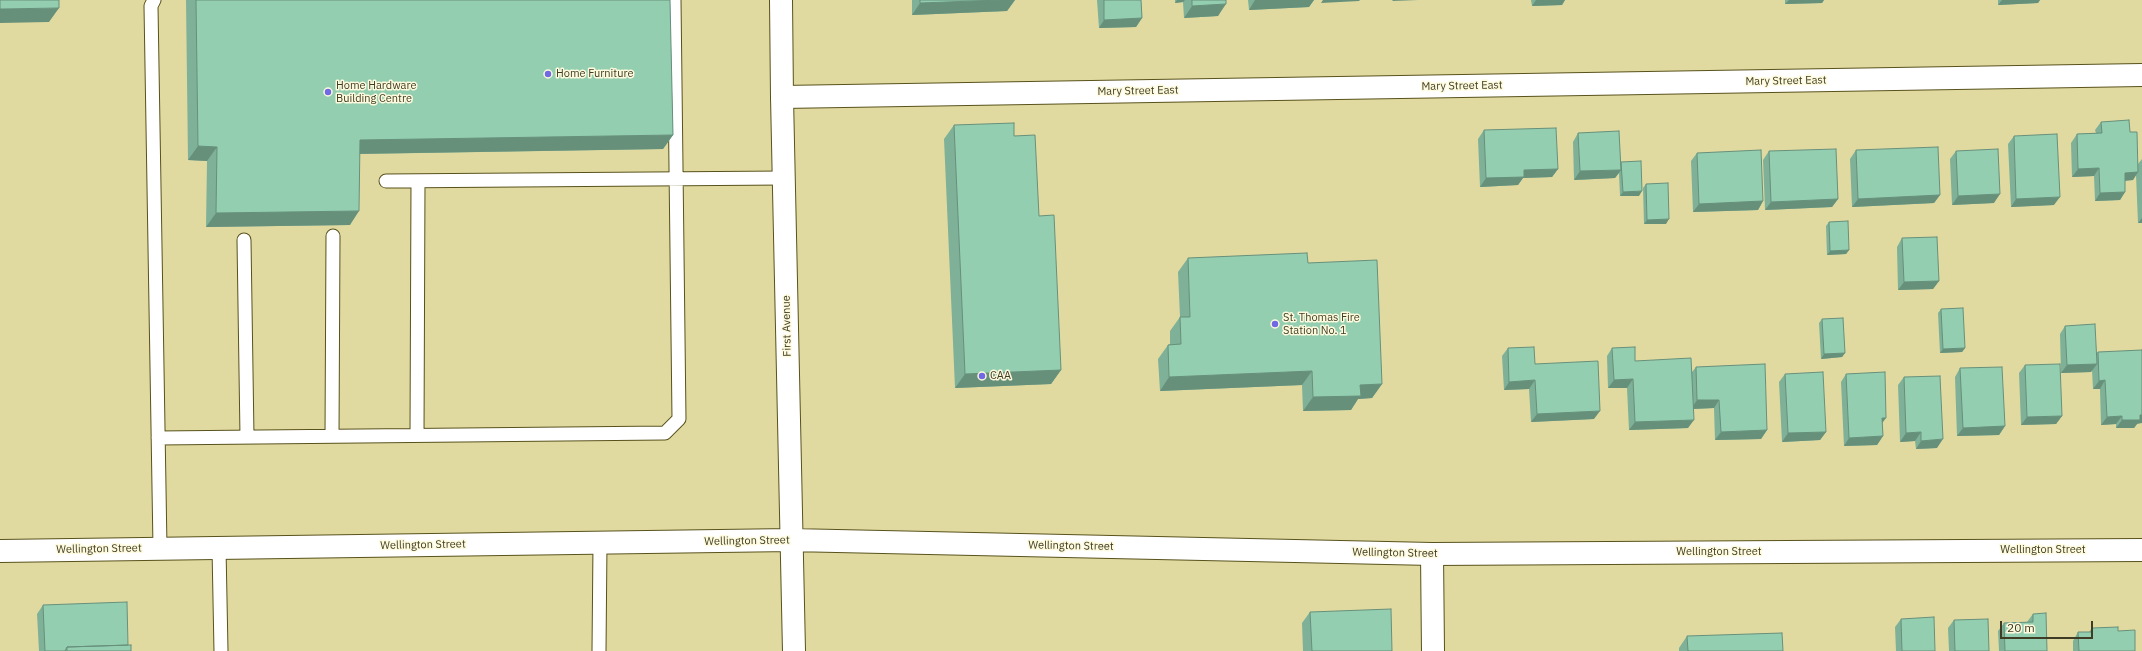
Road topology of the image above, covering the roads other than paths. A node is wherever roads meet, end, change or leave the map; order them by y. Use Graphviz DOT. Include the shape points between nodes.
graph roads {
  1 [pos="154,0"];
  2 [pos="674,0"];
  3 [pos="781,0"];
  4 [pos="2142,75"];
  5 [pos="782,97"];
  6 [pos="784,178"];
  7 [pos="676,180"];
  8 [pos="386,181"];
  9 [pos="418,181"];
  10 [pos="333,236"];
  11 [pos="244,240"];
  12 [pos="417,435"];
  13 [pos="332,436"];
  14 [pos="247,437"];
  15 [pos="158,438"];
  16 [pos="791,540"];
  17 [pos="600,543"];
  18 [pos="160,548"];
  19 [pos="219,548"];
  20 [pos="2142,550"];
  21 [pos="0,551"];
  22 [pos="1432,554"];
  23 [pos="221,651"];
  24 [pos="599,651"];
  25 [pos="794,651"];
  26 [pos="1434,651"];
  1 -- 15 [label="lane" via="151,6"];
  2 -- 7 [label="lane"];
  3 -- 5 [label="street, First Avenue"];
  4 -- 5 [label="street, Mary Street East"];
  5 -- 6 [label="street, First Avenue"];
  6 -- 7 [label="lane"];
  6 -- 16 [label="street, First Avenue"];
  7 -- 9 [label="lane"];
  7 -- 12 [label="lane" via="679,419 665,433"];
  8 -- 9 [label="lane"];
  9 -- 12 [label="lane"];
  10 -- 13 [label="lane"];
  11 -- 14 [label="lane"];
  12 -- 13 [label="lane"];
  13 -- 14 [label="lane"];
  14 -- 15 [label="lane"];
  15 -- 18 [label="lane"];
  16 -- 17 [label="street, Wellington Street"];
  16 -- 22 [label="street, Wellington Street"];
  16 -- 25 [label="street, First Avenue"];
  17 -- 19 [label="street, Wellington Street"];
  17 -- 24 [label="lane"];
  18 -- 19 [label="street, Wellington Street"];
  18 -- 21 [label="street, Wellington Street"];
  19 -- 23 [label="lane"];
  20 -- 22 [label="street, Wellington Street"];
  22 -- 26 [label="street"];
}
